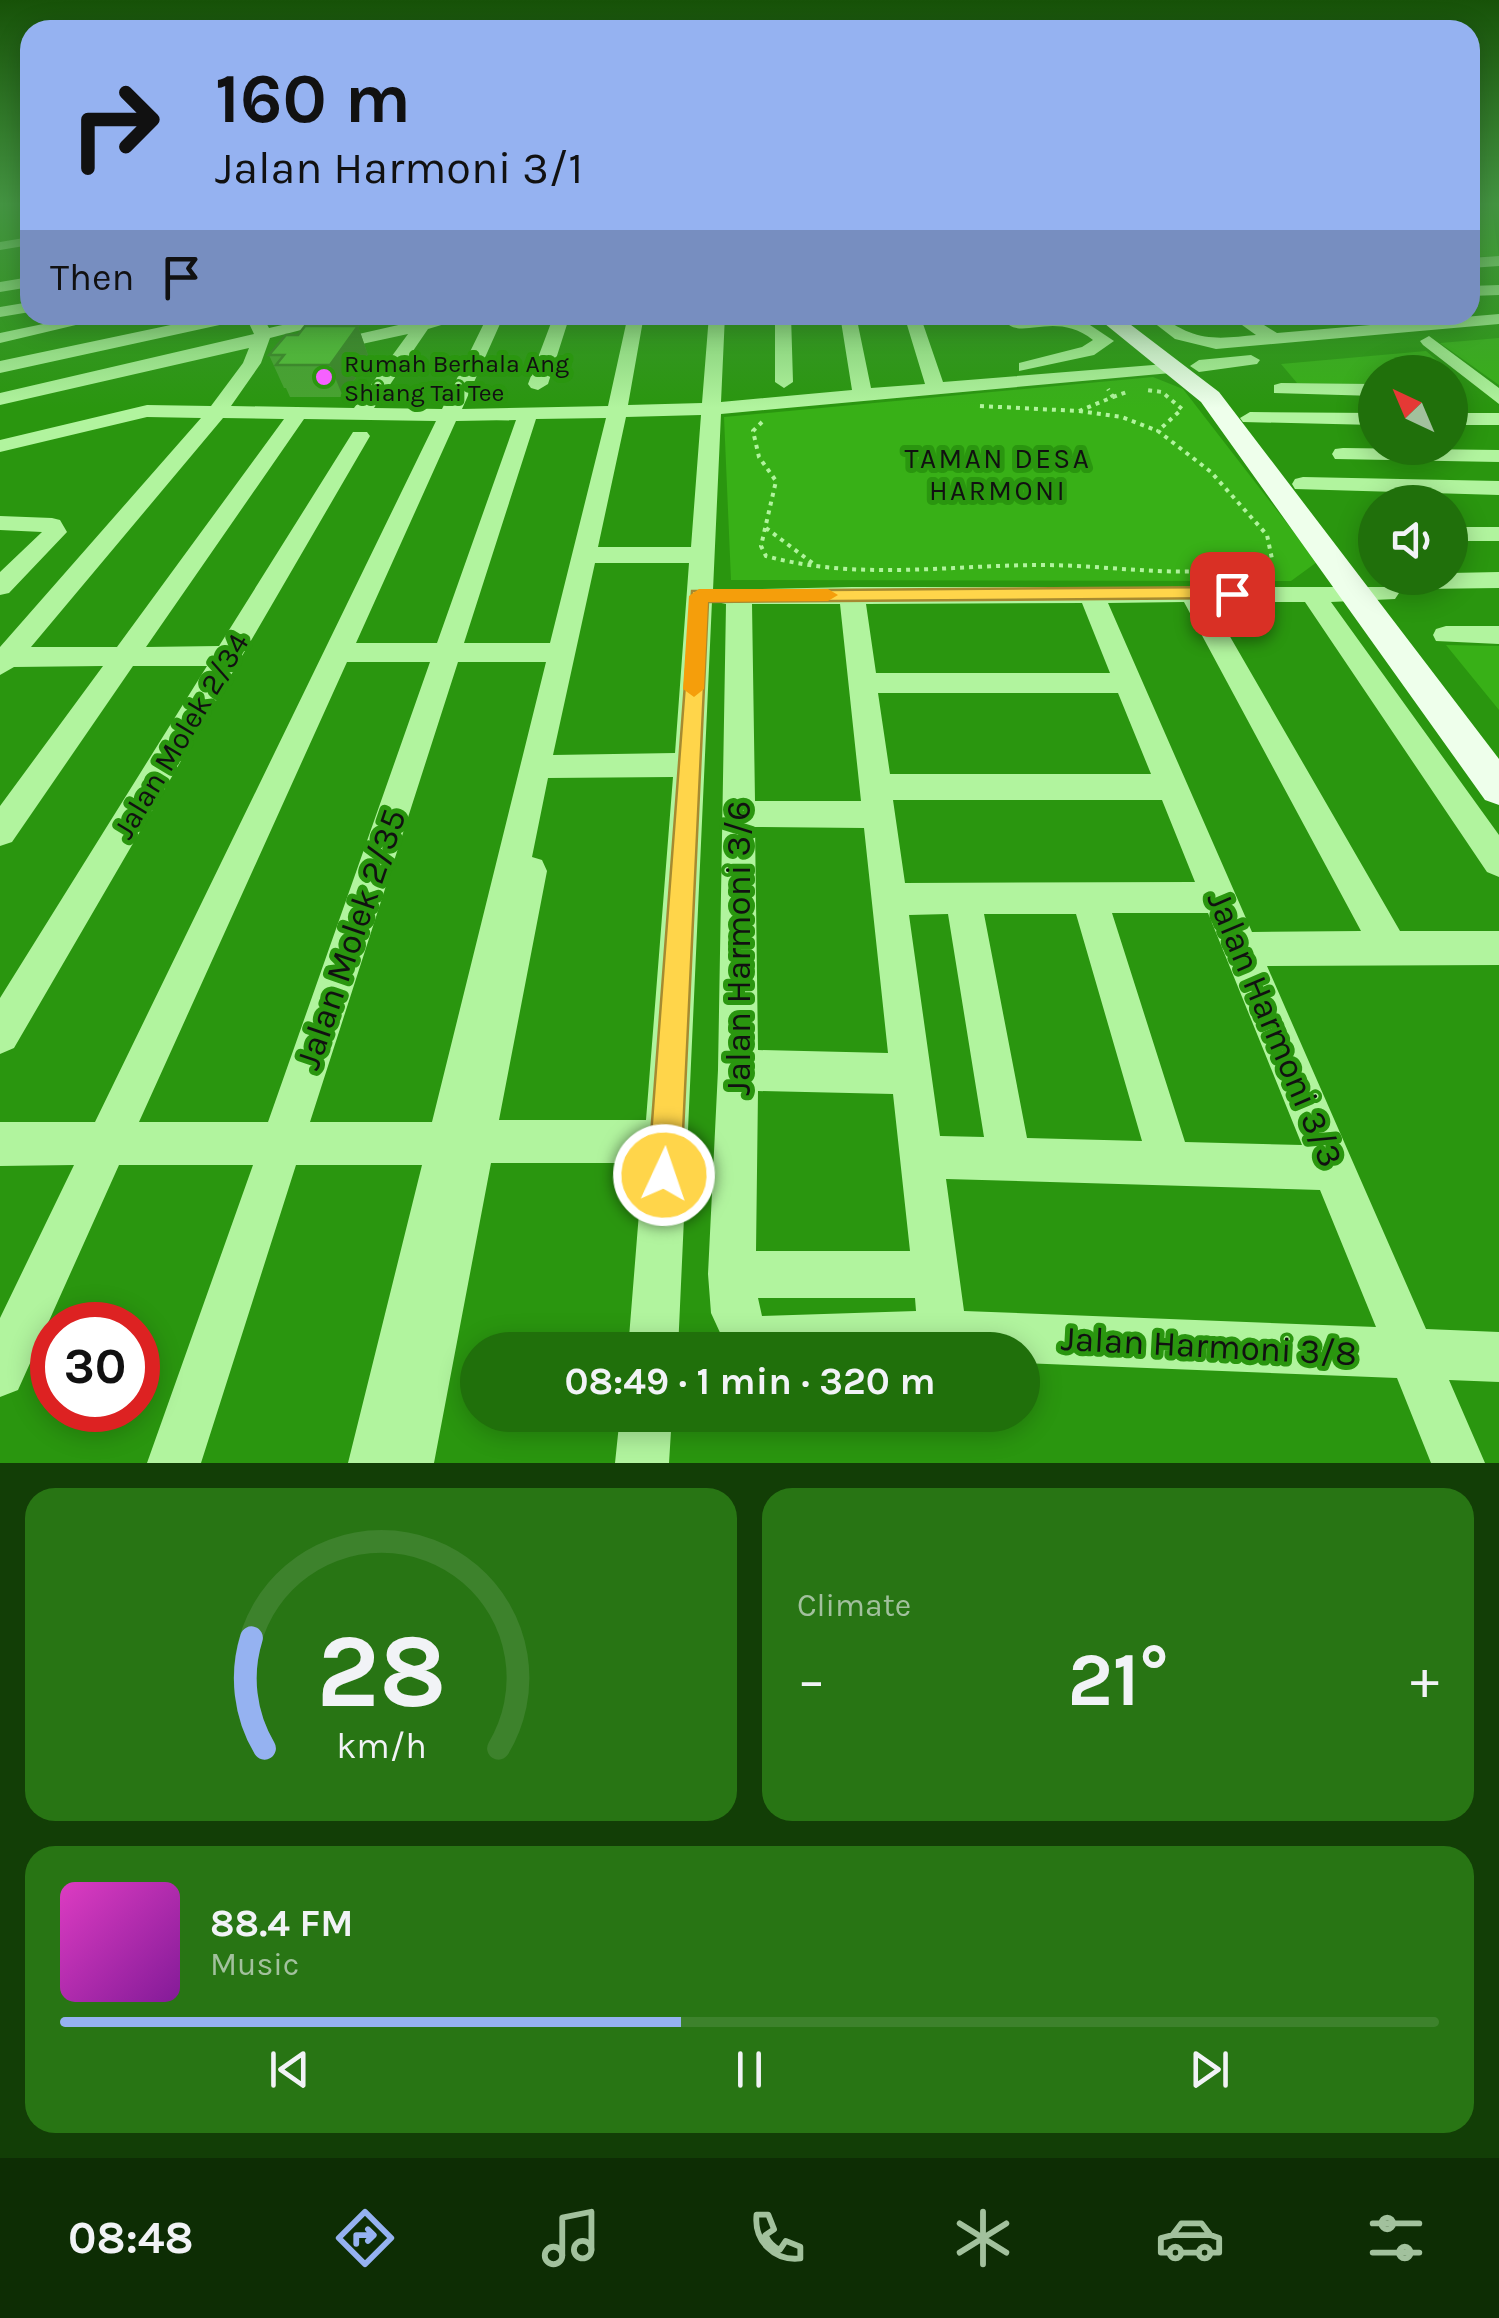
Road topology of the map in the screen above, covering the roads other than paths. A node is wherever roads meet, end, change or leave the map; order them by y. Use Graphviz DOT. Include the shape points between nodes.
graph roads {
  1 [pos="62,325"];
  2 [pos="195,325"];
  3 [pos="258,325"];
  4 [pos="311,325"];
  5 [pos="407,325"];
  6 [pos="423,325"];
  7 [pos="491,325"];
  8 [pos="559,325"];
  9 [pos="635,325"];
  10 [pos="644,325"];
  11 [pos="718,325"];
  12 [pos="784,325"];
  13 [pos="850,325"];
  14 [pos="915,325"];
  15 [pos="1083,325"];
  16 [pos="1120,325"];
  17 [pos="1139,325"];
  18 [pos="1166,325"];
  19 [pos="1252,325"];
  20 [pos="1325,325"];
  21 [pos="1395,325"];
  22 [pos="1336,332"];
  23 [pos="1499,335"];
  24 [pos="262,337"];
  25 [pos="0,338"];
  26 [pos="1276,340"];
  27 [pos="1429,341"];
  28 [pos="1362,348"];
  29 [pos="310,350"];
  30 [pos="0,367"];
  31 [pos="1185,367"];
  32 [pos="784,382"];
  33 [pos="1010,382"];
  34 [pos="861,386"];
  35 [pos="936,388"];
  36 [pos="1281,389"];
  37 [pos="1358,390"];
  38 [pos="1468,391"];
  39 [pos="724,392"];
  40 [pos="1496,394"];
  41 [pos="0,399"];
  42 [pos="533,399"];
  43 [pos="217,412"];
  44 [pos="622,412"];
  45 [pos="298,413"];
  46 [pos="450,415"];
  47 [pos="1250,418"];
  48 [pos="1358,418"];
  49 [pos="1468,419"];
  50 [pos="1499,419"];
  51 [pos="360,425"];
  52 [pos="0,446"];
  53 [pos="1343,454"];
  54 [pos="1499,456"];
  55 [pos="1302,484"];
  56 [pos="1499,488"];
  57 [pos="2,525"];
  58 [pos="1468,534"];
  59 [pos="1499,534"];
  60 [pos="595,555"];
  61 [pos="700,555"];
  62 [pos="1358,572"];
  63 [pos="1358,577"];
  64 [pos="1468,580"];
  65 [pos="1499,580"];
  66 [pos="0,587"];
  67 [pos="1312,593"];
  68 [pos="1358,593"];
  69 [pos="1091,594"];
  70 [pos="1192,594"];
  71 [pos="852,595"];
  72 [pos="1372,595"];
  73 [pos="1373,595"];
  74 [pos="699,596"];
  75 [pos="739,596"];
  76 [pos="1446,635"];
  77 [pos="1499,635"];
  78 [pos="561,652"];
  79 [pos="339,653"];
  80 [pos="448,653"];
  81 [pos="126,656"];
  82 [pos="230,656"];
  83 [pos="3,661"];
  84 [pos="864,682"];
  85 [pos="1129,683"];
  86 [pos="1499,745"];
  87 [pos="689,765"];
  88 [pos="552,767"];
  89 [pos="1172,787"];
  90 [pos="1499,790"];
  91 [pos="878,801"];
  92 [pos="738,814"];
  93 [pos="0,832"];
  94 [pos="1499,862"];
  95 [pos="963,898"];
  96 [pos="1089,898"];
  97 [pos="1220,898"];
  98 [pos="891,899"];
  99 [pos="1389,948"];
  100 [pos="1499,948"];
  101 [pos="1241,949"];
  102 [pos="0,1034"];
  103 [pos="738,1070"];
  104 [pos="913,1074"];
  105 [pos="666,1141"];
  106 [pos="461,1143"];
  107 [pos="0,1144"];
  108 [pos="107,1144"];
  109 [pos="282,1144"];
  110 [pos="924,1157"];
  111 [pos="1010,1160"];
  112 [pos="1170,1164"];
  113 [pos="1334,1168"];
  114 [pos="732,1274"];
  115 [pos="938,1275"];
  116 [pos="654,1332"];
  117 [pos="745,1332"];
  118 [pos="943,1332"];
  119 [pos="1040,1338"];
  120 [pos="1413,1355"];
  121 [pos="1499,1356"];
  122 [pos="0,1372"];
  123 [pos="645,1432"];
  124 [pos="174,1463"];
  125 [pos="376,1463"];
  126 [pos="407,1463"];
  127 [pos="642,1463"];
  128 [pos="1458,1463"];
  1 -- 25 [label="street"];
  2 -- 30 [label="street"];
  3 -- 24 [label="street"];
  4 -- 24 [label="street"];
  5 -- 29 [label="street"];
  6 -- 51 [label="street, Jalan Molek 2/34"];
  7 -- 46 [label="street"];
  8 -- 42 [label="street, Jalan Molek 2/35"];
  9 -- 44 [label="street"];
  10 -- 44 [label="street"];
  11 -- 39 [label="street"];
  12 -- 32 [label="street"];
  13 -- 34 [label="street"];
  14 -- 35 [label="street"];
  15 -- 33 [label="street" via="1105,341 1008,374"];
  16 -- 31 [label="main road"];
  17 -- 31 [label="main road"];
  18 -- 26 [label="street" via="1203,342"];
  19 -- 26 [label="street"];
  20 -- 22 [label="street"];
  21 -- 22 [label="street"];
  22 -- 26 [label="street"];
  22 -- 28 [label="street"];
  23 -- 27 [label="street"];
  24 -- 41 [label="street"];
  24 -- 43 [label="street"];
  27 -- 28 [label="street"];
  27 -- 40 [label="street"];
  28 -- 31 [label="street"];
  31 -- 33 [label="street"];
  31 -- 47 [label="main road" via="1233,396"];
  31 -- 63 [label="main road"];
  32 -- 34 [label="street"];
  32 -- 39 [label="street"];
  33 -- 35 [label="street"];
  34 -- 35 [label="street"];
  34 -- 39 [label="street"];
  36 -- 37 [label="street"];
  38 -- 40 [label="street"];
  39 -- 44 [label="street"];
  39 -- 61 [label="street"];
  42 -- 44 [label="street"];
  42 -- 46 [label="street"];
  42 -- 80 [label="street, Jalan Molek 2/35"];
  43 -- 45 [label="street"];
  43 -- 52 [label="street" via="136,413"];
  43 -- 83 [label="street"];
  44 -- 60 [label="street"];
  44 -- 78 [label="street"];
  45 -- 51 [label="street"];
  45 -- 81 [label="street"];
  46 -- 51 [label="street"];
  46 -- 79 [label="street"];
  47 -- 48 [label="street"];
  47 -- 55 [label="main road"];
  49 -- 50 [label="street"];
  51 -- 82 [label="street, Jalan Molek 2/34"];
  53 -- 54 [label="street"];
  55 -- 56 [label="street"];
  55 -- 62 [label="main road"];
  57 -- 66 [label="street" via="52,524 55,532"];
  58 -- 59 [label="street"];
  60 -- 61 [label="street"];
  60 -- 88 [label="street"];
  61 -- 74 [label="street"];
  64 -- 65 [label="street"];
  67 -- 68 [label="street"];
  67 -- 70 [label="street"];
  67 -- 94 [label="street"];
  69 -- 70 [label="street"];
  69 -- 71 [label="street"];
  69 -- 85 [label="street, Jalan Harmoni 3/3"];
  70 -- 99 [label="street"];
  71 -- 75 [label="street"];
  71 -- 84 [label="street"];
  72 -- 90 [label="main road"];
  73 -- 86 [label="main road"];
  74 -- 75 [label="street"];
  74 -- 87 [label="street"];
  75 -- 92 [label="street, Jalan Harmoni 3/6"];
  76 -- 77 [label="street"];
  78 -- 80 [label="street"];
  78 -- 106 [label="street"];
  79 -- 80 [label="street"];
  79 -- 108 [label="street"];
  80 -- 109 [label="street, Jalan Molek 2/35"];
  81 -- 82 [label="street"];
  81 -- 83 [label="street"];
  81 -- 93 [label="street"];
  82 -- 102 [label="street, Jalan Molek 2/34"];
  84 -- 85 [label="street"];
  84 -- 91 [label="street"];
  85 -- 89 [label="street, Jalan Harmoni 3/3"];
  87 -- 88 [label="street"];
  87 -- 105 [label="street"];
  88 -- 106 [label="street"];
  89 -- 91 [label="street"];
  89 -- 97 [label="street, Jalan Harmoni 3/3"];
  91 -- 92 [label="street"];
  91 -- 98 [label="street"];
  92 -- 103 [label="street, Jalan Harmoni 3/6"];
  95 -- 96 [label="street"];
  95 -- 98 [label="street"];
  95 -- 111 [label="street"];
  96 -- 97 [label="street"];
  96 -- 112 [label="street"];
  97 -- 101 [label="street, Jalan Harmoni 3/3"];
  98 -- 104 [label="street"];
  99 -- 100 [label="street"];
  99 -- 101 [label="street"];
  101 -- 113 [label="street, Jalan Harmoni 3/3"];
  103 -- 104 [label="street"];
  103 -- 114 [label="street, Jalan Harmoni 3/6"];
  104 -- 110 [label="street"];
  105 -- 106 [label="street"];
  105 -- 116 [label="street"];
  106 -- 109 [label="street"];
  106 -- 125 [label="street"];
  106 -- 126 [label="street"];
  107 -- 108 [label="street"];
  108 -- 109 [label="street"];
  108 -- 122 [label="street"];
  109 -- 124 [label="street, Jalan Molek 2/35"];
  110 -- 111 [label="street"];
  110 -- 115 [label="street"];
  111 -- 112 [label="street"];
  112 -- 113 [label="street"];
  113 -- 120 [label="street, Jalan Harmoni 3/3"];
  114 -- 115 [label="street"];
  114 -- 117 [label="street, Jalan Harmoni 3/8" via="734,1313"];
  115 -- 118 [label="street"];
  119 -- 120 [label="street, Jalan Harmoni 3/8"];
  120 -- 121 [label="street, Jalan Harmoni 3/8"];
  120 -- 128 [label="street, Jalan Harmoni 3/3"];
  123 -- 127 [label="street"];
}
